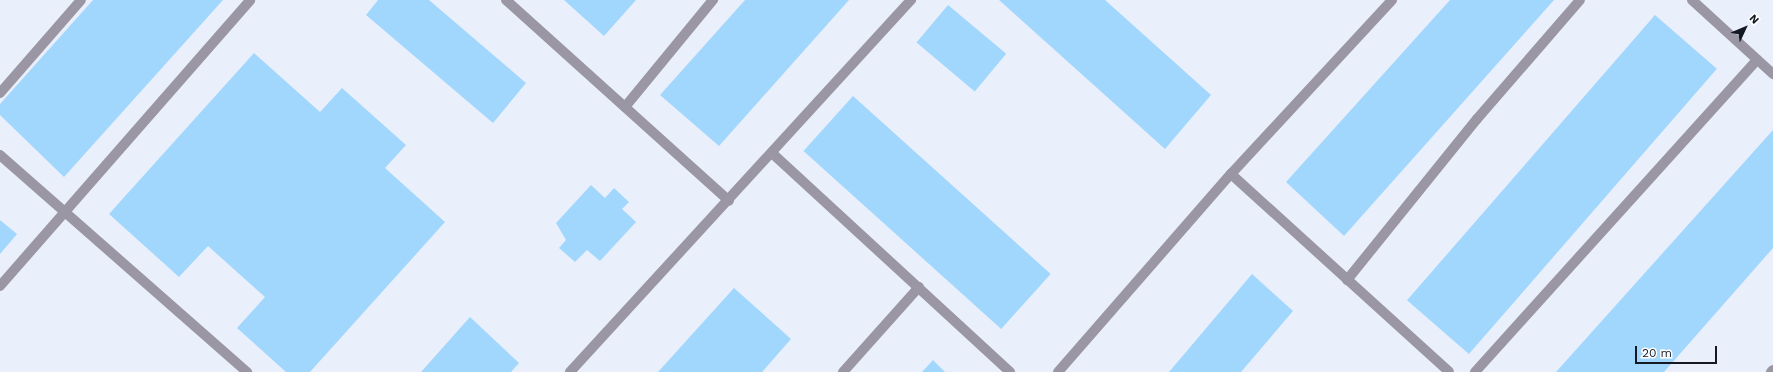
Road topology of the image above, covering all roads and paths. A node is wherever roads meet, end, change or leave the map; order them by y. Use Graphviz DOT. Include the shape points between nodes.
graph roads {
  1 [pos="81,0"];
  2 [pos="250,0"];
  3 [pos="506,0"];
  4 [pos="713,0"];
  5 [pos="911,0"];
  6 [pos="1392,0"];
  7 [pos="1580,0"];
  8 [pos="1692,0"];
  9 [pos="1757,60"];
  10 [pos="1773,74"];
  11 [pos="0,93"];
  12 [pos="625,107"];
  13 [pos="773,154"];
  14 [pos="0,156"];
  15 [pos="1231,174"];
  16 [pos="729,201"];
  17 [pos="66,214"];
  18 [pos="1347,280"];
  19 [pos="0,286"];
  20 [pos="919,287"];
  21 [pos="247,372"];
  22 [pos="570,372"];
  23 [pos="842,372"];
  24 [pos="1010,372"];
  25 [pos="1058,372"];
  26 [pos="1449,372"];
  27 [pos="1475,372"];
  1 -- 11 [label="lane"];
  2 -- 17 [label="lane"];
  3 -- 12 [label="lane"];
  4 -- 12 [label="lane"];
  5 -- 13 [label="lane"];
  6 -- 15 [label="lane"];
  7 -- 18 [label="lane" via="1477,119"];
  8 -- 9 [label="lane"];
  9 -- 10 [label="lane"];
  9 -- 27 [label="lane"];
  12 -- 16 [label="lane"];
  13 -- 16 [label="lane"];
  13 -- 20 [label="lane"];
  14 -- 17 [label="lane"];
  15 -- 18 [label="lane"];
  15 -- 25 [label="lane"];
  16 -- 22 [label="lane"];
  17 -- 19 [label="lane"];
  17 -- 21 [label="lane"];
  18 -- 26 [label="lane"];
  20 -- 23 [label="lane"];
  20 -- 24 [label="lane"];
}
